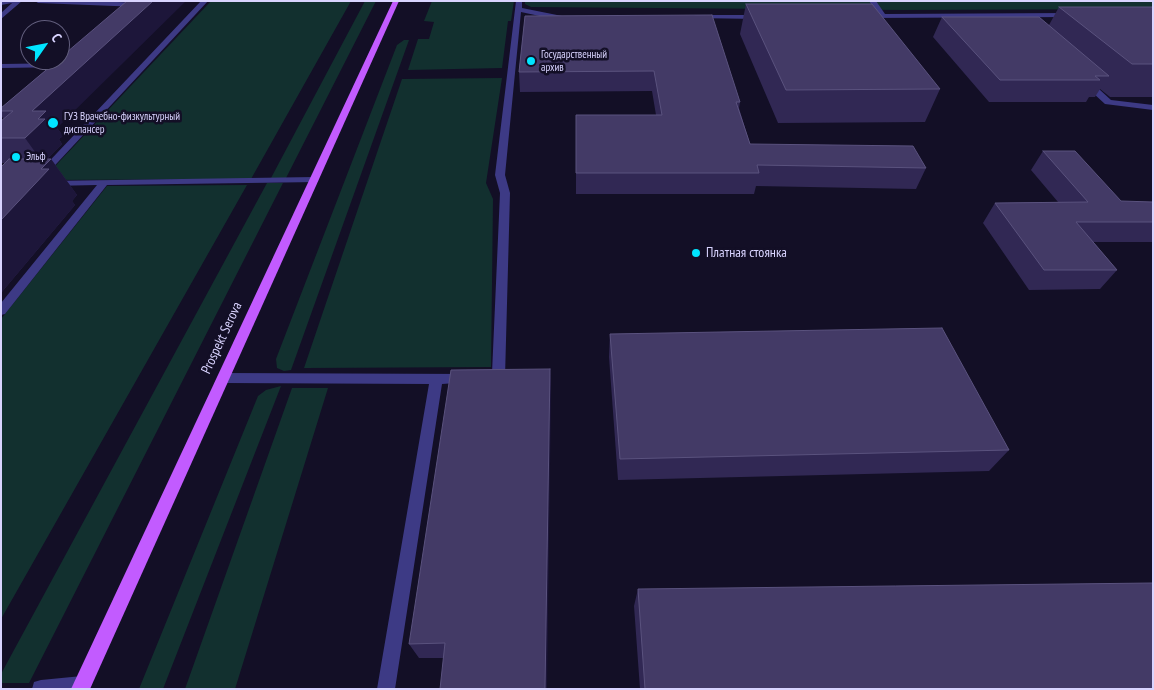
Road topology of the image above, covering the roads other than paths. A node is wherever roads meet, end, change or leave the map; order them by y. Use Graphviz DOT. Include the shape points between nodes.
graph roads {
  1 [pos="17,1"];
  2 [pos="38,1"];
  3 [pos="204,1"];
  4 [pos="396,1"];
  5 [pos="872,1"];
  6 [pos="1,3"];
  7 [pos="518,6"];
  8 [pos="134,11"];
  9 [pos="1011,15"];
  10 [pos="1077,15"];
  11 [pos="854,16"];
  12 [pos="884,16"];
  13 [pos="690,17"];
  14 [pos="766,17"];
  15 [pos="1,18"];
  16 [pos="578,18"];
  17 [pos="1024,26"];
  18 [pos="1,66"];
  19 [pos="1079,75"];
  20 [pos="67,76"];
  21 [pos="1153,108"];
  22 [pos="315,180"];
  23 [pos="104,183"];
  24 [pos="1,311"];
  25 [pos="224,378"];
  26 [pos="436,379"];
  27 [pos="81,687"];
  28 [pos="40,689"];
  29 [pos="386,689"];
  1 -- 6 [label="street"];
  1 -- 15 [label="street"];
  2 -- 8 [label="street" via="141,4"];
  3 -- 23 [label="street" via="34,183"];
  4 -- 22 [label="main road, Prospekt Serova"];
  5 -- 12 [label="street"];
  7 -- 16 [label="street" via="558,18"];
  7 -- 26 [label="street" via="500,174 505,193 498,378"];
  9 -- 10 [label="street"];
  9 -- 12 [label="street"];
  9 -- 17 [label="street"];
  11 -- 12 [label="street"];
  13 -- 14 [label="street"];
  18 -- 20 [label="street" via="78,65"];
  19 -- 21 [label="street" via="1108,102"];
  22 -- 23 [label="street"];
  22 -- 25 [label="main road, Prospekt Serova"];
  23 -- 24 [label="street"];
  25 -- 26 [label="street"];
  25 -- 27 [label="main road, Prospekt Serova"];
  26 -- 29 [label="street"];
  27 -- 28 [label="street"];
}
